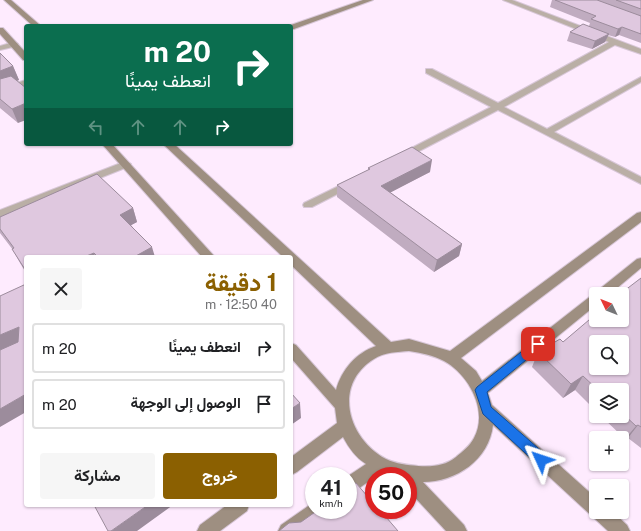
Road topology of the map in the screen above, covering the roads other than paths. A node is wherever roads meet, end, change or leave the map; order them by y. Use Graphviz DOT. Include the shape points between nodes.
graph roads {
  1 [pos="7,0"];
  2 [pos="370,0"];
  3 [pos="506,0"];
  4 [pos="35,24"];
  5 [pos="293,26"];
  6 [pos="0,30"];
  7 [pos="615,42"];
  8 [pos="14,44"];
  9 [pos="0,48"];
  10 [pos="641,52"];
  11 [pos="24,56"];
  12 [pos="429,71"];
  13 [pos="641,79"];
  14 [pos="24,84"];
  15 [pos="0,91"];
  16 [pos="497,107"];
  17 [pos="548,132"];
  18 [pos="109,146"];
  19 [pos="170,146"];
  20 [pos="392,162"];
  21 [pos="126,164"];
  22 [pos="357,180"];
  23 [pos="641,181"];
  24 [pos="308,205"];
  25 [pos="0,214"];
  26 [pos="641,216"];
  27 [pos="206,255"];
  28 [pos="289,255"];
  29 [pos="293,259"];
  30 [pos="641,262"];
  31 [pos="610,287"];
  32 [pos="589,304"];
  33 [pos="388,348"];
  34 [pos="293,351"];
  35 [pos="451,358"];
  36 [pos="480,390"];
  37 [pos="340,404"];
  38 [pos="487,410"];
  39 [pos="345,426"];
  40 [pos="379,464"];
  41 [pos="293,465"];
  42 [pos="386,467"];
  43 [pos="417,475"];
  44 [pos="357,480"];
  45 [pos="417,488"];
  46 [pos="589,503"];
  47 [pos="238,507"];
  48 [pos="305,518"];
  49 [pos="608,519"];
  50 [pos="206,531"];
  51 [pos="287,531"];
  52 [pos="458,531"];
  53 [pos="621,531"];
  1 -- 4 [label="main road"];
  2 -- 5 [label="main road"];
  3 -- 7 [label="street"];
  6 -- 8 [label="main road"];
  7 -- 10 [label="street"];
  7 -- 16 [label="street"];
  8 -- 9 [label="street"];
  8 -- 11 [label="main road"];
  12 -- 16 [label="street"];
  13 -- 17 [label="street"];
  14 -- 15 [label="street"];
  16 -- 17 [label="street"];
  16 -- 20 [label="street"];
  17 -- 23 [label="street"];
  18 -- 21 [label="main road"];
  19 -- 28 [label="main road"];
  21 -- 25 [label="street"];
  21 -- 27 [label="main road"];
  22 -- 24 [label="street"];
  26 -- 35 [label="main road"];
  29 -- 33 [label="main road"];
  30 -- 31 [label="main road"];
  32 -- 36 [label="main road"];
  33 -- 35 [label="main road" via="409,345 431,349"];
  33 -- 37 [label="main road" via="369,355 354,368 344,384"];
  34 -- 37 [label="main road"];
  35 -- 36 [label="main road" via="468,372"];
  36 -- 38 [label="main road"];
  37 -- 39 [label="main road"];
  38 -- 43 [label="main road" via="485,432 474,452 456,467"];
  38 -- 46 [label="main road"];
  39 -- 40 [label="main road" via="358,447"];
  39 -- 41 [label="main road"];
  40 -- 42 [label="main road"];
  40 -- 44 [label="main road"];
  45 -- 52 [label="main road"];
  47 -- 50 [label="main road"];
  48 -- 51 [label="main road"];
  49 -- 53 [label="main road"];
}
